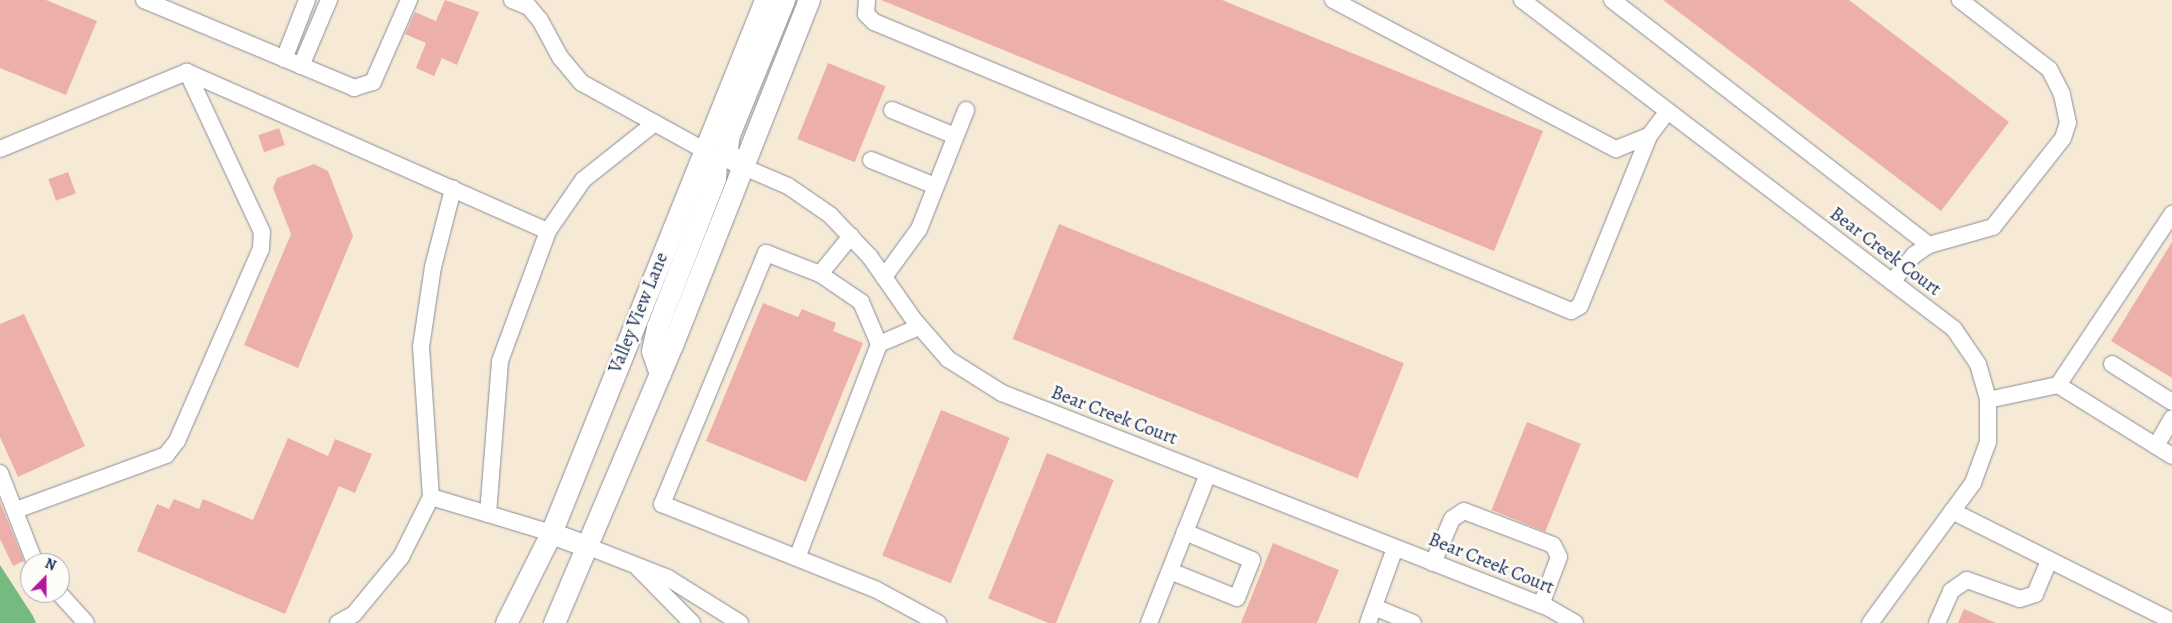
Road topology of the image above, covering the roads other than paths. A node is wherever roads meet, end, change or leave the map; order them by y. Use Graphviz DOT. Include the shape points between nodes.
graph roads {
  1 [pos="144,0"];
  2 [pos="307,0"];
  3 [pos="329,0"];
  4 [pos="409,0"];
  5 [pos="512,0"];
  6 [pos="765,0"];
  7 [pos="784,0"];
  8 [pos="809,0"];
  9 [pos="867,0"];
  10 [pos="1333,0"];
  11 [pos="1522,0"];
  12 [pos="1612,0"];
  13 [pos="1960,0"];
  14 [pos="284,59"];
  15 [pos="301,66"];
  16 [pos="187,72"];
  17 [pos="892,110"];
  18 [pos="966,110"];
  19 [pos="1668,111"];
  20 [pos="655,123"];
  21 [pos="955,136"];
  22 [pos="1649,136"];
  23 [pos="0,149"];
  24 [pos="704,150"];
  25 [pos="870,160"];
  26 [pos="742,167"];
  27 [pos="935,186"];
  28 [pos="454,189"];
  29 [pos="2172,214"];
  30 [pos="548,231"];
  31 [pos="851,236"];
  32 [pos="1929,245"];
  33 [pos="820,274"];
  34 [pos="884,277"];
  35 [pos="1892,282"];
  36 [pos="919,327"];
  37 [pos="879,344"];
  38 [pos="2112,364"];
  39 [pos="660,374"];
  40 [pos="2058,385"];
  41 [pos="1988,400"];
  42 [pos="2172,402"];
  43 [pos="2172,418"];
  44 [pos="2156,446"];
  45 [pos="2172,456"];
  46 [pos="0,473"];
  47 [pos="1208,474"];
  48 [pos="431,497"];
  49 [pos="16,510"];
  50 [pos="1952,511"];
  51 [pos="488,514"];
  52 [pos="551,532"];
  53 [pos="1185,532"];
  54 [pos="589,547"];
  55 [pos="1395,548"];
  56 [pos="32,553"];
  57 [pos="797,558"];
  58 [pos="2049,561"];
  59 [pos="633,563"];
  60 [pos="1433,563"];
  61 [pos="1170,571"];
  62 [pos="68,603"];
  63 [pos="1541,606"];
  64 [pos="1374,607"];
  65 [pos="2172,621"];
  66 [pos="86,623"];
  67 [pos="338,623"];
  68 [pos="506,623"];
  69 [pos="554,623"];
  70 [pos="692,623"];
  71 [pos="740,623"];
  72 [pos="938,623"];
  73 [pos="1149,623"];
  74 [pos="1368,623"];
  75 [pos="1413,623"];
  76 [pos="1575,623"];
  77 [pos="1870,623"];
  78 [pos="1937,623"];
  1 -- 14 [label="street"];
  2 -- 14 [label="street"];
  3 -- 15 [label="street"];
  4 -- 15 [label="street" via="372,82 354,88"];
  5 -- 20 [label="street, Bear Creek Court" via="529,7 540,20 560,57 582,83"];
  6 -- 24 [label="main road, Valley View Lane"];
  7 -- 26 [label="main road" via="728,137 727,153"];
  8 -- 26 [label="main road"];
  9 -- 22 [label="street" via="866,14 874,22 1571,311 1580,306"];
  10 -- 22 [label="street" via="1616,149"];
  11 -- 19 [label="street, Bear Creek Court"];
  12 -- 32 [label="street"];
  13 -- 32 [label="street" via="2049,69 2062,94 2068,123 2063,138 1993,227"];
  14 -- 15 [label="street"];
  16 -- 23 [label="street"];
  16 -- 28 [label="street"];
  16 -- 49 [label="street" via="259,224 260,249 177,441 166,455"];
  17 -- 21 [label="street"];
  18 -- 21 [label="street"];
  19 -- 22 [label="street"];
  19 -- 35 [label="street, Bear Creek Court"];
  20 -- 24 [label="street, Bear Creek Court"];
  20 -- 30 [label="street" via="583,180"];
  21 -- 27 [label="street"];
  24 -- 26 [label="street, Bear Creek Court"];
  24 -- 39 [label="main road" via="716,164 716,178 657,327 652,351"];
  24 -- 52 [label="main road, Valley View Lane"];
  25 -- 27 [label="street"];
  26 -- 31 [label="street, Bear Creek Court" via="788,186 830,215"];
  26 -- 39 [label="main road"];
  27 -- 34 [label="street" via="912,242"];
  28 -- 30 [label="street"];
  28 -- 48 [label="street" via="433,267 421,347"];
  29 -- 40 [label="street"];
  30 -- 51 [label="street" via="500,362"];
  31 -- 33 [label="street"];
  31 -- 34 [label="street, Bear Creek Court"];
  32 -- 35 [label="street" via="1914,255"];
  33 -- 37 [label="street" via="861,302"];
  33 -- 57 [label="street" via="766,253 662,504"];
  34 -- 36 [label="street, Bear Creek Court"];
  35 -- 41 [label="street, Bear Creek Court" via="1954,329 1978,364"];
  36 -- 37 [label="street"];
  36 -- 47 [label="street, Bear Creek Court" via="948,359 1002,394"];
  37 -- 57 [label="street"];
  38 -- 42 [label="street"];
  39 -- 54 [label="main road"];
  40 -- 41 [label="street"];
  40 -- 44 [label="street"];
  41 -- 50 [label="street, Bear Creek Court" via="1988,442 1973,482"];
  43 -- 44 [label="street"];
  44 -- 45 [label="street"];
  46 -- 49 [label="street"];
  47 -- 53 [label="street"];
  47 -- 55 [label="street, Bear Creek Court"];
  48 -- 51 [label="street"];
  48 -- 67 [label="street" via="401,557 354,614"];
  49 -- 56 [label="street"];
  50 -- 58 [label="street"];
  50 -- 77 [label="street, Bear Creek Court"];
  51 -- 52 [label="street"];
  52 -- 54 [label="main road"];
  52 -- 68 [label="main road, Valley View Lane"];
  53 -- 61 [label="street"];
  53 -- 61 [label="street" via="1252,560 1249,568 1237,598"];
  54 -- 59 [label="street"];
  54 -- 69 [label="main road"];
  55 -- 60 [label="street, Bear Creek Court"];
  55 -- 64 [label="street"];
  57 -- 72 [label="street" via="875,589"];
  58 -- 65 [label="street"];
  58 -- 78 [label="street" via="2036,594 2020,599 1967,580 1951,591"];
  59 -- 70 [label="street"];
  59 -- 71 [label="street" via="668,578"];
  60 -- 63 [label="street, Bear Creek Court"];
  60 -- 63 [label="street" via="1452,519 1464,511 1553,545 1559,557"];
  61 -- 73 [label="street"];
  62 -- 66 [label="street"];
  63 -- 76 [label="street, Bear Creek Court"];
  64 -- 74 [label="street"];
  64 -- 75 [label="street"];
}
